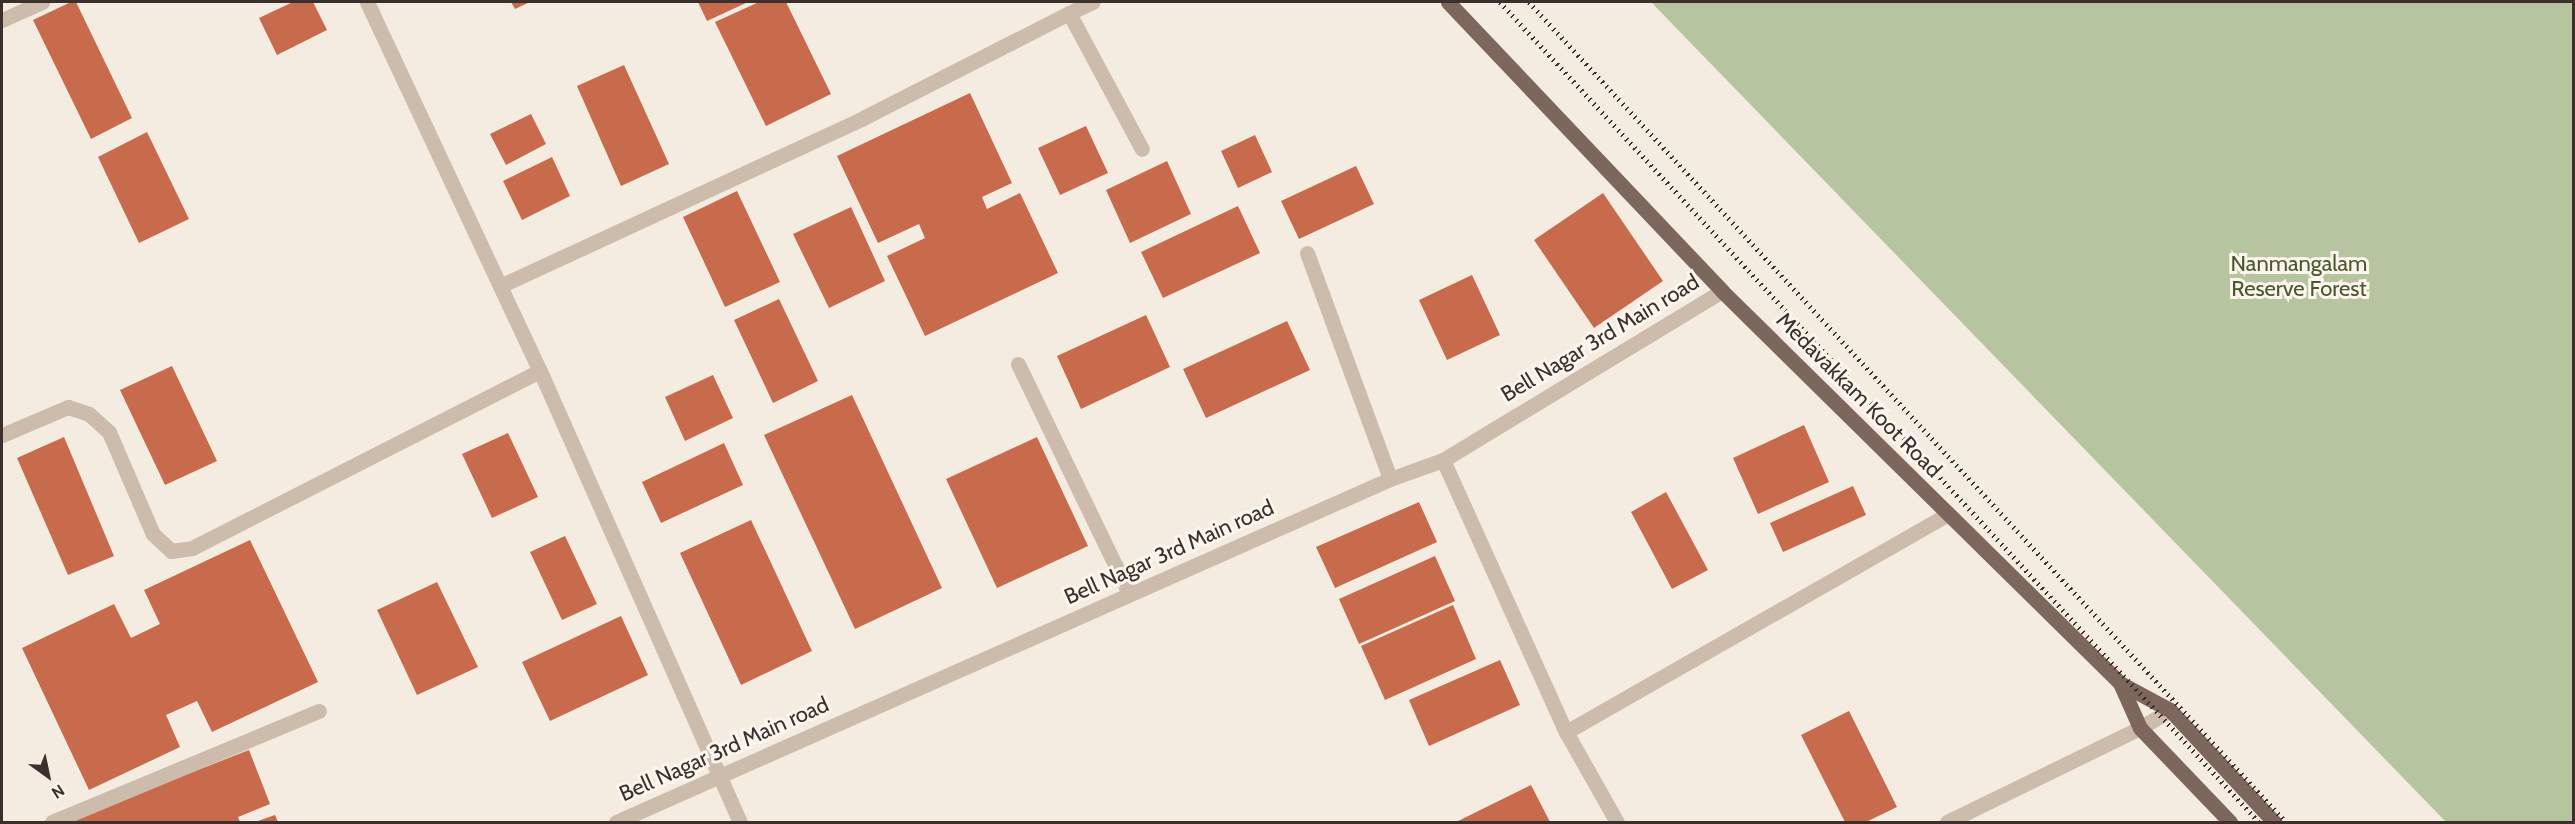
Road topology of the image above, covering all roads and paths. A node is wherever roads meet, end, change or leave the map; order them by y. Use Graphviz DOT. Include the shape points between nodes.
graph roads {
  1 [pos="42,2"];
  2 [pos="368,2"];
  3 [pos="1093,2"];
  4 [pos="1448,2"];
  5 [pos="1069,13"];
  6 [pos="2,20"];
  7 [pos="1142,149"];
  8 [pos="1307,253"];
  9 [pos="500,286"];
  10 [pos="1722,291"];
  11 [pos="1018,364"];
  12 [pos="540,371"];
  13 [pos="2,435"];
  14 [pos="1443,460"];
  15 [pos="1390,479"];
  16 [pos="1947,514"];
  17 [pos="1129,594"];
  18 [pos="2121,683"];
  19 [pos="2170,710"];
  20 [pos="319,711"];
  21 [pos="2140,728"];
  22 [pos="1566,732"];
  23 [pos="716,776"];
  24 [pos="52,822"];
  25 [pos="616,822"];
  26 [pos="740,822"];
  27 [pos="1617,822"];
  28 [pos="1947,822"];
  29 [pos="2230,822"];
  30 [pos="2274,822"];
  1 -- 6 [label="street"];
  2 -- 9 [label="street"];
  3 -- 5 [label="street"];
  4 -- 10 [label="main road, Medavakkam Koot Road"];
  5 -- 7 [label="street"];
  5 -- 9 [label="street" via="863,118"];
  8 -- 15 [label="street"];
  9 -- 12 [label="street"];
  10 -- 14 [label="street, Bell Nagar 3rd Main road"];
  10 -- 16 [label="main road, Medavakkam Koot Road"];
  11 -- 17 [label="street"];
  12 -- 13 [label="street" via="192,548 171,551 153,534 109,432 89,414 68,407"];
  12 -- 23 [label="street"];
  14 -- 15 [label="street, Bell Nagar 3rd Main road"];
  14 -- 22 [label="street"];
  15 -- 17 [label="street, Bell Nagar 3rd Main road"];
  16 -- 18 [label="main road, Medavakkam Koot Road"];
  16 -- 22 [label="street"];
  17 -- 23 [label="street, Bell Nagar 3rd Main road"];
  18 -- 19 [label="main road"];
  18 -- 21 [label="main road, Medavakkam Koot Road"];
  19 -- 21 [label="street"];
  19 -- 30 [label="main road"];
  20 -- 24 [label="street"];
  21 -- 28 [label="street"];
  21 -- 29 [label="main road, Medavakkam Koot Road"];
  22 -- 27 [label="street"];
  23 -- 25 [label="street, Bell Nagar 3rd Main road"];
  23 -- 26 [label="street"];
}
